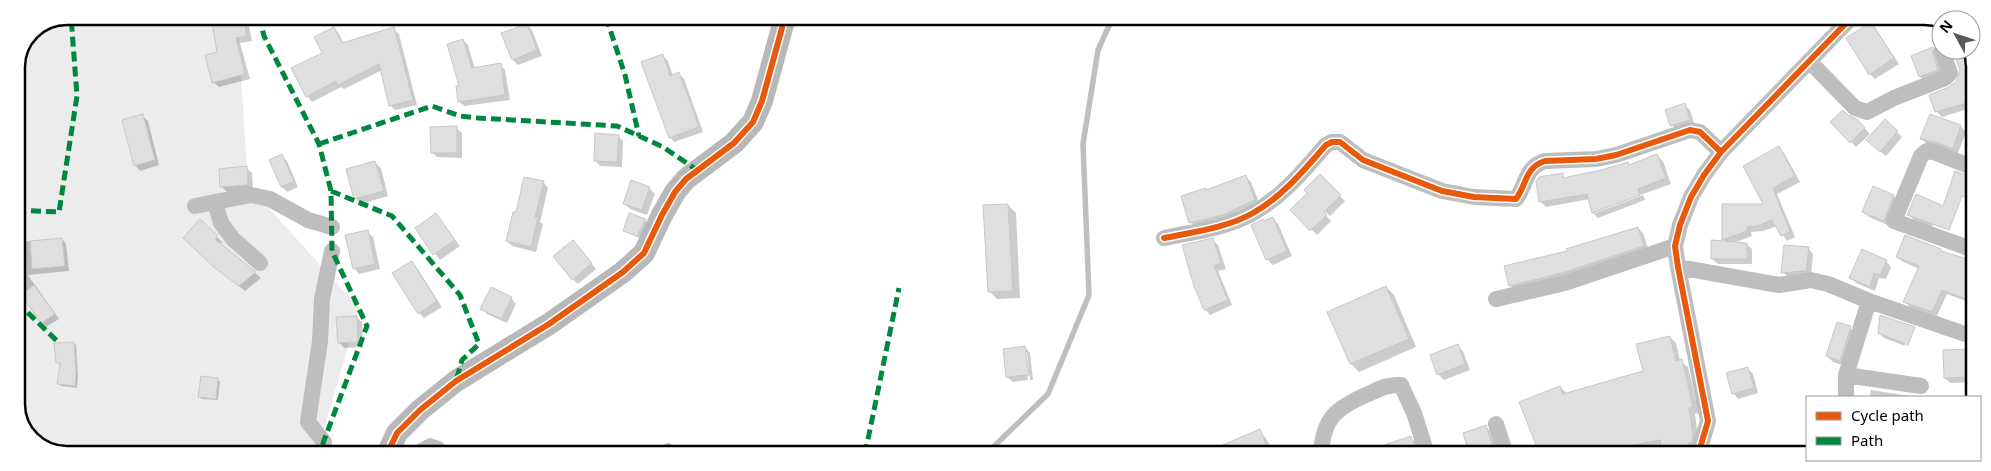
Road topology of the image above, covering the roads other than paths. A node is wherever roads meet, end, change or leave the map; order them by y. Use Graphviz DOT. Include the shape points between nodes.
graph roads {
  1 [pos="783,25"];
  2 [pos="1845,25"];
  3 [pos="1945,60"];
  4 [pos="1809,61"];
  5 [pos="1721,152"];
  6 [pos="1966,165"];
  7 [pos="215,202"];
  8 [pos="195,206"];
  9 [pos="332,227"];
  10 [pos="1164,238"];
  11 [pos="1675,246"];
  12 [pos="1966,247"];
  13 [pos="332,251"];
  14 [pos="260,263"];
  15 [pos="1678,267"];
  16 [pos="1496,299"];
  17 [pos="1869,301"];
  18 [pos="1965,334"];
  19 [pos="1846,375"];
  20 [pos="1921,386"];
  21 [pos="1846,396"];
  22 [pos="1496,424"];
  23 [pos="324,442"];
  24 [pos="391,446"];
  25 [pos="422,446"];
  26 [pos="440,446"];
  27 [pos="1323,446"];
  28 [pos="1424,446"];
  29 [pos="1503,446"];
  30 [pos="1701,446"];
  1 -- 24 [label="street" via="753,122 734,143 686,179 671,200 644,253 623,272 549,324 456,381 420,410 397,433"];
  2 -- 4 [label="street"];
  3 -- 4 [label="street" via="1950,73 1945,78 1867,112 1855,108"];
  4 -- 5 [label="street"];
  5 -- 10 [label="street" via="1700,132 1690,130 1616,155 1545,161 1531,168 1520,194 1509,200 1442,191 1363,160 1340,142 1332,142 1273,200 1252,214 1225,224"];
  5 -- 11 [label="street" via="1690,197"];
  6 -- 12 [label="street" via="1927,151 1921,156 1894,221"];
  7 -- 8 [label="street"];
  7 -- 9 [label="street" via="251,195 270,199 308,220"];
  7 -- 14 [label="street" via="221,223 233,239"];
  11 -- 15 [label="street"];
  11 -- 16 [label="street" via="1565,283"];
  13 -- 23 [label="street" via="322,299 320,341 308,422"];
  15 -- 17 [label="street" via="1779,285 1811,280"];
  15 -- 30 [label="street" via="1708,421"];
  17 -- 18 [label="street"];
  17 -- 19 [label="street"];
  19 -- 20 [label="street"];
  19 -- 21 [label="street"];
  22 -- 29 [label="street"];
  25 -- 26 [label="lane" via="430,442"];
  27 -- 28 [label="street" via="1326,428 1334,413 1344,404 1390,384 1401,385"];
}
